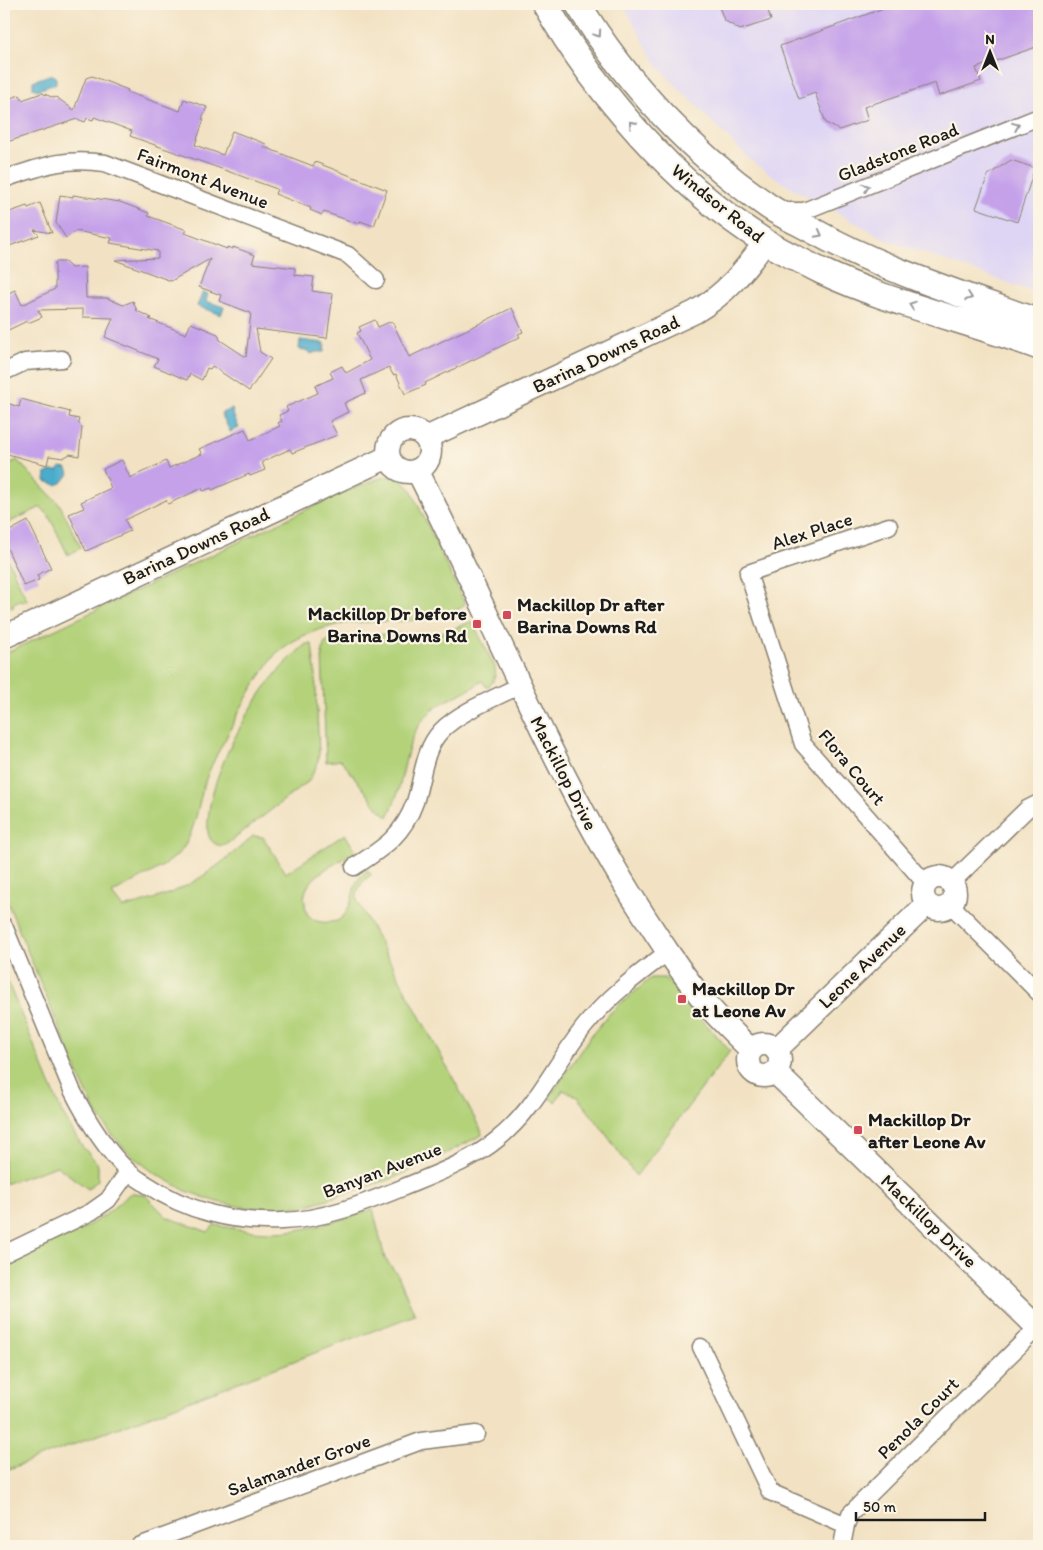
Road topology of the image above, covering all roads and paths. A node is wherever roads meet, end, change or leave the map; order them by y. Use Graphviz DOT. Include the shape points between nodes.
graph roads {
  1 [pos="545,4"];
  2 [pos="578,4"];
  3 [pos="1039,117"];
  4 [pos="706,158"];
  5 [pos="4,179"];
  6 [pos="770,207"];
  7 [pos="765,242"];
  8 [pos="376,280"];
  9 [pos="1039,322"];
  10 [pos="1039,347"];
  11 [pos="62,359"];
  12 [pos="4,372"];
  13 [pos="426,438"];
  14 [pos="388,457"];
  15 [pos="417,470"];
  16 [pos="889,526"];
  17 [pos="748,573"];
  18 [pos="4,637"];
  19 [pos="521,685"];
  20 [pos="1039,803"];
  21 [pos="354,867"];
  22 [pos="926,894"];
  23 [pos="951,894"];
  24 [pos="4,926"];
  25 [pos="668,952"];
  26 [pos="1039,992"];
  27 [pos="775,1061"];
  28 [pos="128,1172"];
  29 [pos="4,1254"];
  30 [pos="1038,1328"];
  31 [pos="701,1348"];
  32 [pos="476,1434"];
  33 [pos="846,1525"];
  34 [pos="139,1546"];
  35 [pos="842,1546"];
  7 -- 1 [label="main road, Windsor Road, one-way" via="694,188 626,118 562,34"];
  2 -- 4 [label="main road, Windsor Road, one-way" via="649,100"];
  6 -- 3 [label="street, Gladstone Road, one-way" via="791,212 804,211"];
  4 -- 6 [label="main road, Windsor Road"];
  4 -- 7 [label="main road" via="763,225"];
  5 -- 8 [label="street, Fairmont Avenue" via="62,161 105,163 348,255"];
  6 -- 9 [label="main road, Windsor Road, one-way" via="825,238 880,263"];
  10 -- 7 [label="main road, Windsor Road, one-way" via="886,296 823,271"];
  7 -- 13 [label="main road, Barina Downs Road" via="724,292 695,312"];
  11 -- 12 [label="street" via="26,362"];
  13 -- 14 [label="main road" via="412,430 399,432 390,440"];
  13 -- 15 [label="main road" via="429,457"];
  14 -- 15 [label="main road" via="401,470"];
  14 -- 18 [label="main road, Barina Downs Road"];
  15 -- 19 [label="main road, Mackillop Drive"];
  16 -- 17 [label="street, Alex Place"];
  17 -- 22 [label="street, Flora Court" via="803,744"];
  19 -- 21 [label="street" via="454,720 441,731 425,760 408,818 386,846"];
  19 -- 25 [label="main road, Mackillop Drive" via="549,747 602,847"];
  20 -- 23 [label="street" via="1027,809"];
  22 -- 23 [label="main road" via="933,878 942,877 949,880"];
  22 -- 27 [label="main road, Leone Avenue"];
  23 -- 26 [label="street"];
  24 -- 28 [label="street, Banyan Avenue" via="83,1112"];
  25 -- 27 [label="main road, Mackillop Drive" via="709,1007 751,1050 759,1045 769,1045"];
  25 -- 28 [label="street, Banyan Avenue" via="605,1002 524,1114 499,1139 471,1156 386,1194 320,1215 284,1221 248,1221 211,1214 179,1203"];
  27 -- 30 [label="main road, Mackillop Drive"];
  28 -- 29 [label="street" via="108,1200 91,1212"];
  30 -- 33 [label="street, Penola Court" via="850,1514"];
  31 -- 33 [label="street" via="770,1492"];
  32 -- 34 [label="street, Salamander Grove" via="421,1441"];
  33 -- 35 [label="street, Penola Court"];
}
